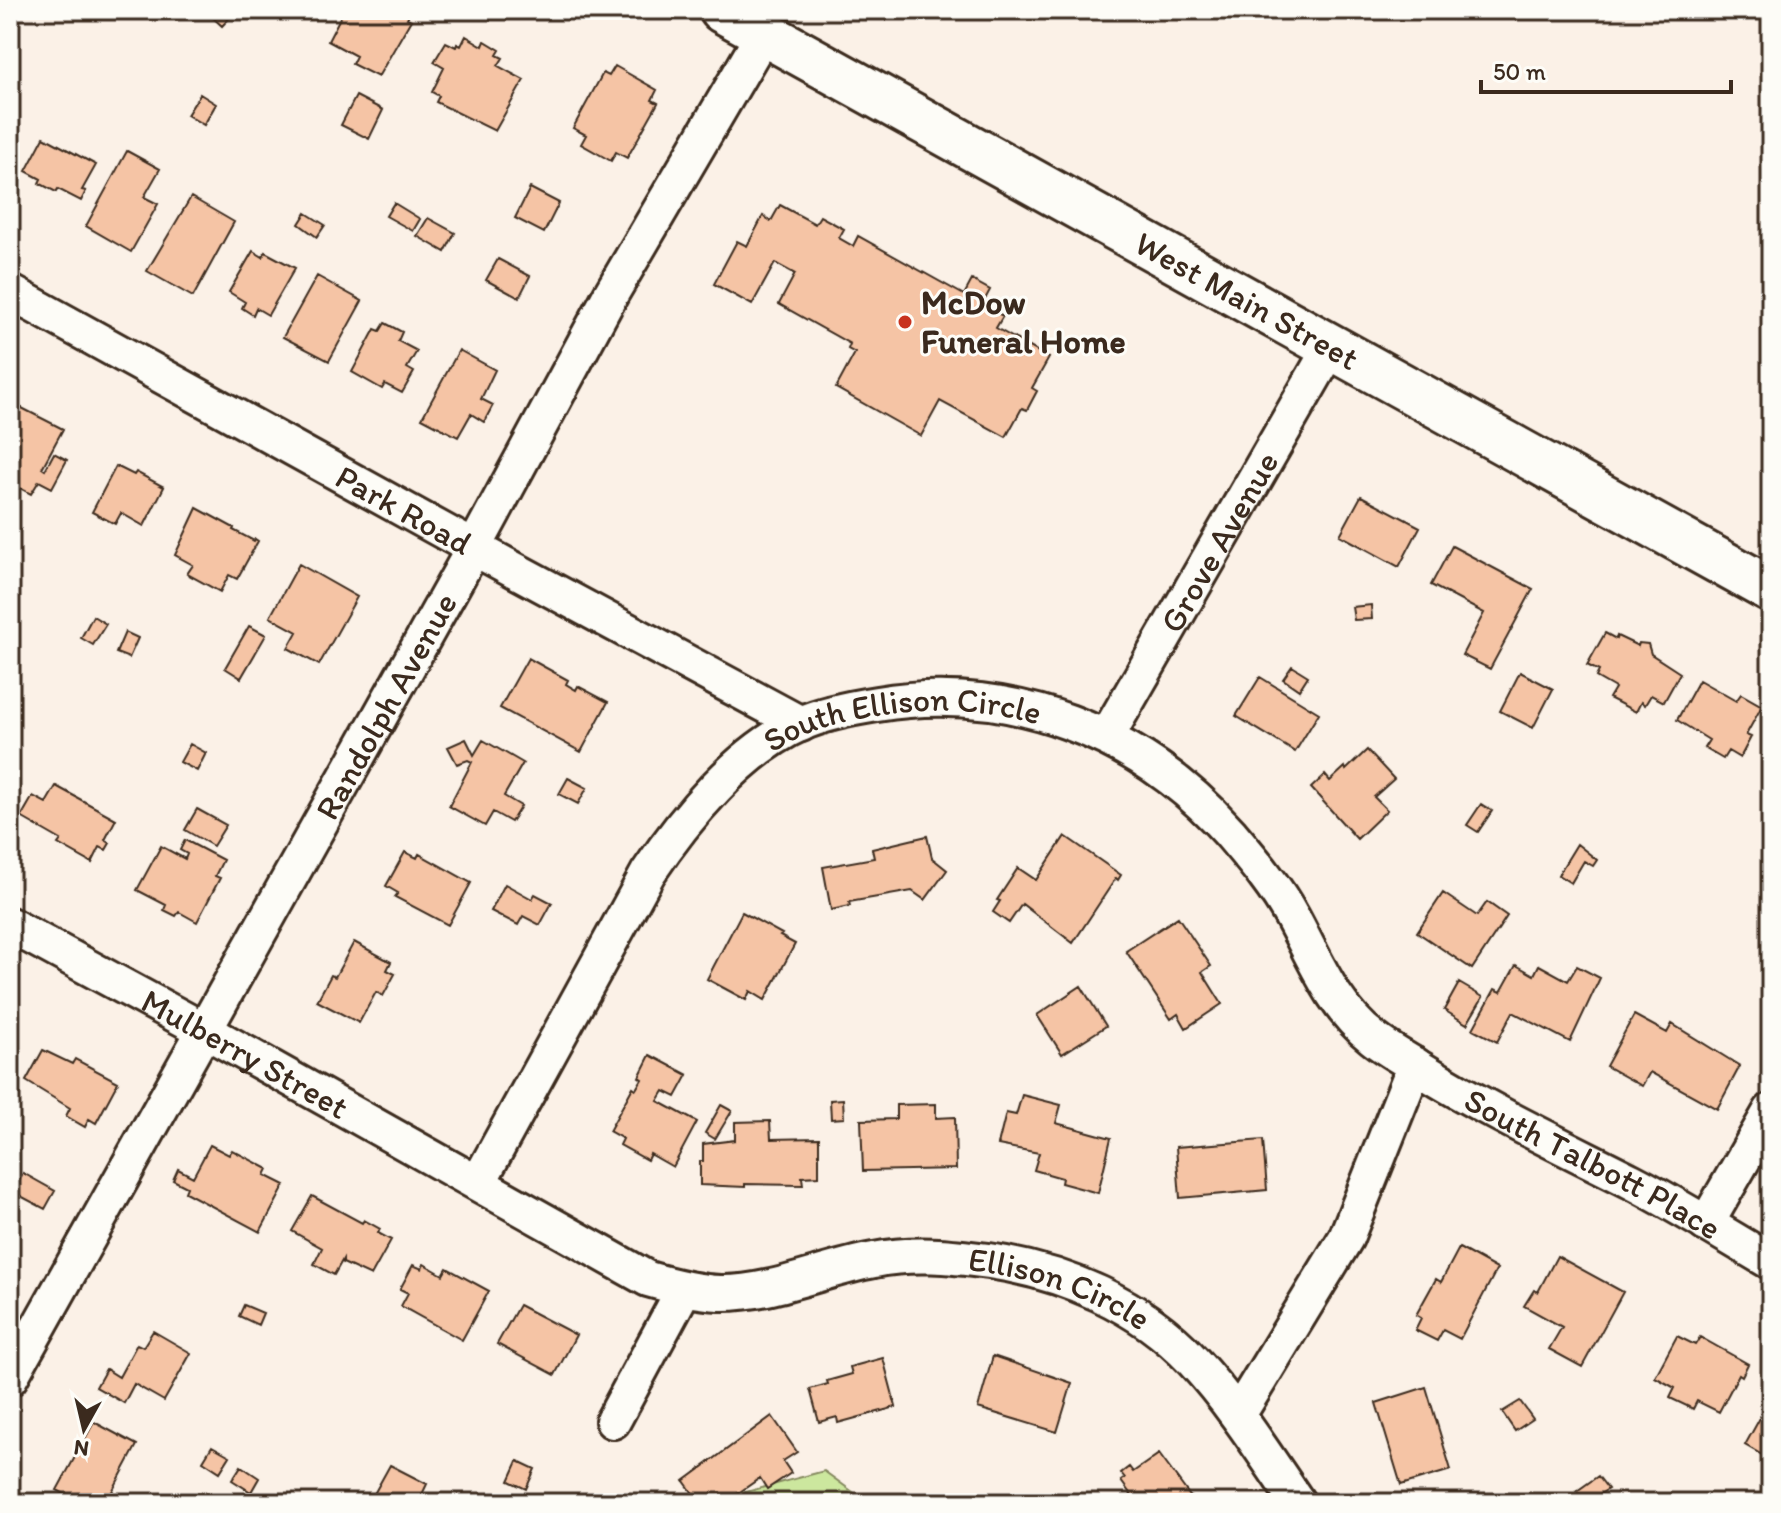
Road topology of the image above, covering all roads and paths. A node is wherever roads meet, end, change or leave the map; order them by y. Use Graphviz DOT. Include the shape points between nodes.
graph roads {
  1 [pos="722,10"];
  2 [pos="764,33"];
  3 [pos="10,292"];
  4 [pos="1331,347"];
  5 [pos="474,548"];
  6 [pos="1771,590"];
  7 [pos="801,724"];
  8 [pos="1107,736"];
  9 [pos="10,925"];
  10 [pos="204,1030"];
  11 [pos="1415,1065"];
  12 [pos="1771,1111"];
  13 [pos="478,1183"];
  14 [pos="1706,1224"];
  15 [pos="1771,1262"];
  16 [pos="684,1289"];
  17 [pos="10,1378"];
  18 [pos="1238,1415"];
  19 [pos="613,1421"];
  20 [pos="1298,1503"];
  1 -- 2 [label="main road, West Main Street"];
  2 -- 4 [label="main road, West Main Street"];
  2 -- 5 [label="street, Randolph Avenue" via="611,294"];
  3 -- 5 [label="street, Park Road"];
  4 -- 6 [label="main road, West Main Street"];
  4 -- 8 [label="street, Grove Avenue"];
  5 -- 7 [label="street, Park Road"];
  5 -- 10 [label="street, Randolph Avenue"];
  7 -- 8 [label="street, South Ellison Circle" via="897,701 980,700 1061,717"];
  7 -- 13 [label="street, South Ellison Circle" via="730,774 672,837"];
  8 -- 11 [label="street, South Ellison Circle" via="1189,794 1227,830 1290,914 1348,1015"];
  9 -- 10 [label="street, Mulberry Street"];
  10 -- 13 [label="street, Mulberry Street"];
  10 -- 17 [label="street, Randolph Avenue"];
  11 -- 14 [label="street, South Talbott Place" via="1476,1104"];
  11 -- 18 [label="street" via="1346,1238"];
  12 -- 14 [label="street"];
  13 -- 16 [label="street, Ellison Circle" via="648,1279"];
  14 -- 15 [label="street, South Talbott Place"];
  16 -- 18 [label="street, Ellison Circle" via="754,1289 913,1255 1019,1266 1089,1289 1143,1320 1192,1360"];
  16 -- 19 [label="street"];
  18 -- 20 [label="street, Ellison Circle"];
}
